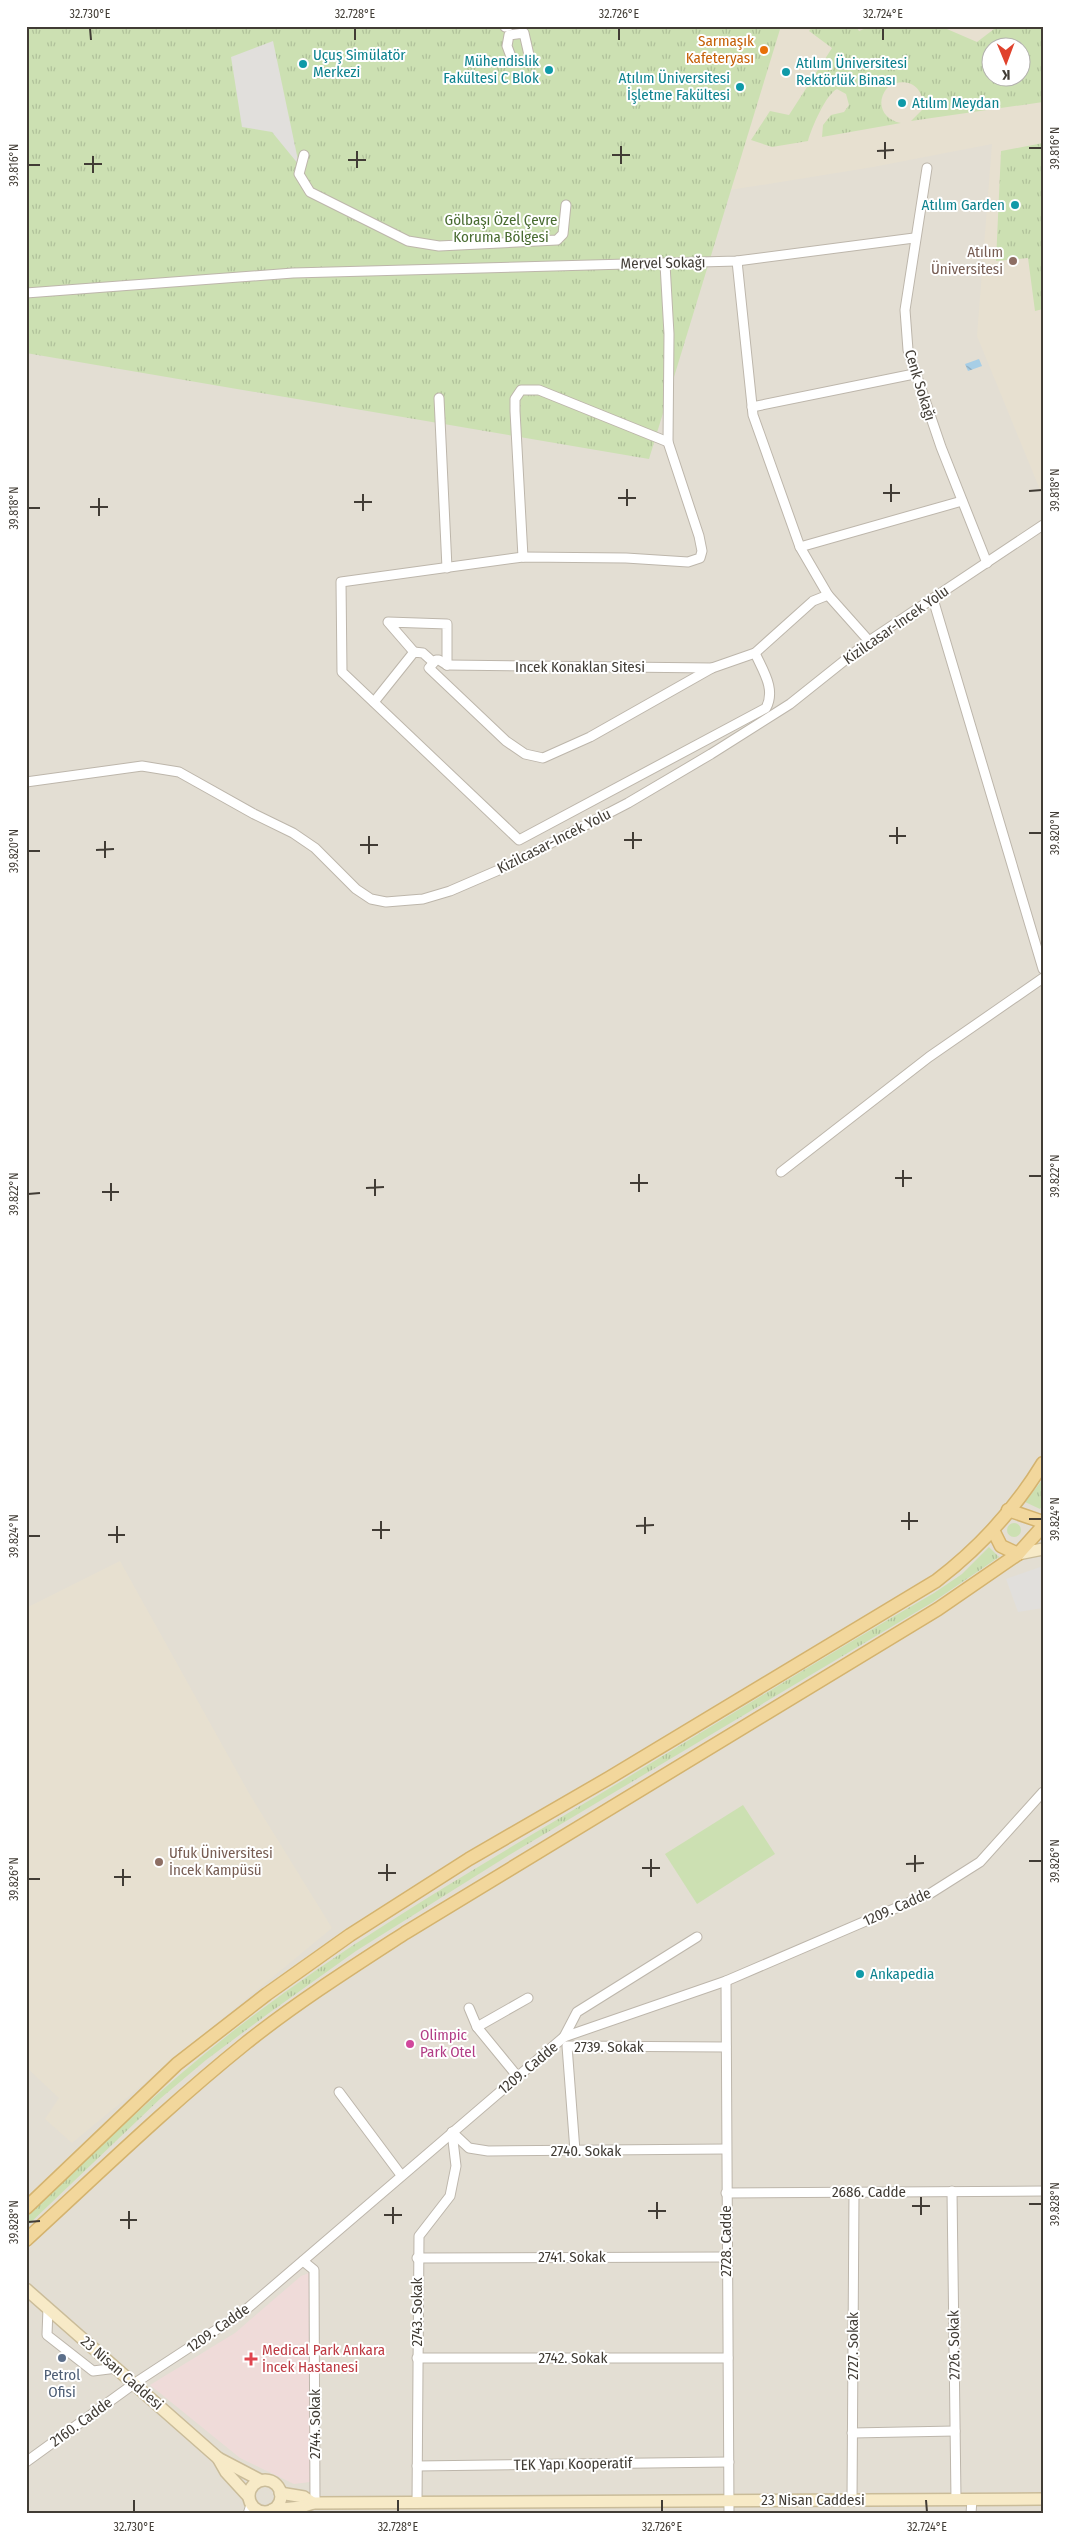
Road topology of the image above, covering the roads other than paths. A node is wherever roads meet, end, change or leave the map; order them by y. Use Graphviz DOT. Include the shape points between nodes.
graph roads {
  1 [pos="529,55"];
  2 [pos="513,62"];
  3 [pos="304,155"];
  4 [pos="927,168"];
  5 [pos="566,205"];
  6 [pos="914,238"];
  7 [pos="737,261"];
  8 [pos="665,264"];
  9 [pos="26,292"];
  10 [pos="914,374"];
  11 [pos="439,398"];
  12 [pos="752,407"];
  13 [pos="668,442"];
  14 [pos="962,501"];
  15 [pos="1043,525"];
  16 [pos="800,547"];
  17 [pos="523,556"];
  18 [pos="987,563"];
  19 [pos="447,568"];
  20 [pos="828,595"];
  21 [pos="933,599"];
  22 [pos="868,641"];
  23 [pos="414,652"];
  24 [pos="755,653"];
  25 [pos="433,662"];
  26 [pos="447,666"];
  27 [pos="712,668"];
  28 [pos="374,702"];
  29 [pos="26,782"];
  30 [pos="1043,969"];
  31 [pos="1043,978"];
  32 [pos="782,1172"];
  33 [pos="1043,1463"];
  34 [pos="1008,1510"];
  35 [pos="1043,1522"];
  36 [pos="1043,1526"];
  37 [pos="992,1530"];
  38 [pos="1043,1549"];
  39 [pos="1018,1554"];
  40 [pos="1043,1792"];
  41 [pos="697,1937"];
  42 [pos="726,1981"];
  43 [pos="528,1998"];
  44 [pos="470,2008"];
  45 [pos="477,2027"];
  46 [pos="564,2037"];
  47 [pos="726,2047"];
  48 [pos="518,2076"];
  49 [pos="339,2092"];
  50 [pos="452,2132"];
  51 [pos="726,2149"];
  52 [pos="575,2151"];
  53 [pos="401,2175"];
  54 [pos="1043,2190"];
  55 [pos="952,2191"];
  56 [pos="726,2192"];
  57 [pos="854,2192"];
  58 [pos="26,2208"];
  59 [pos="26,2240"];
  60 [pos="726,2257"];
  61 [pos="417,2258"];
  62 [pos="303,2260"];
  63 [pos="26,2289"];
  64 [pos="48,2308"];
  65 [pos="417,2358"];
  66 [pos="728,2358"];
  67 [pos="117,2368"];
  68 [pos="136,2383"];
  69 [pos="955,2431"];
  70 [pos="852,2433"];
  71 [pos="218,2458"];
  72 [pos="26,2462"];
  73 [pos="729,2462"];
  74 [pos="418,2466"];
  75 [pos="260,2480"];
  76 [pos="280,2493"];
  77 [pos="1043,2498"];
  78 [pos="956,2499"];
  79 [pos="972,2499"];
  80 [pos="852,2500"];
  81 [pos="730,2501"];
  82 [pos="314,2503"];
  83 [pos="418,2503"];
  84 [pos="249,2505"];
  85 [pos="268,2512"];
  86 [pos="729,2514"];
  87 [pos="972,2514"];
  1 -- 2 [label="street" via="524,33 509,35 507,46"];
  3 -- 5 [label="street" via="299,174 310,192 408,241 439,246 557,240 564,234"];
  4 -- 6 [label="street, Cenk Sokağı" via="922,209"];
  6 -- 7 [label="street, Mervel Sokağı"];
  6 -- 10 [label="street, Cenk Sokağı" via="905,310 908,350"];
  7 -- 8 [label="street, Mervel Sokağı"];
  7 -- 12 [label="street"];
  8 -- 9 [label="street, Mervel Sokağı" via="293,272"];
  8 -- 13 [label="street" via="670,334"];
  10 -- 12 [label="street"];
  10 -- 14 [label="street, Cenk Sokağı"];
  11 -- 19 [label="street"];
  12 -- 16 [label="street" via="752,415"];
  13 -- 17 [label="street" via="699,536 700,558 688,562"];
  13 -- 17 [label="street" via="540,390 521,390 516,398 515,411"];
  14 -- 16 [label="street"];
  14 -- 18 [label="street, Cenk Sokağı"];
  15 -- 18 [label="street, Kizilcasar-Incek Yolu"];
  16 -- 20 [label="street"];
  17 -- 19 [label="street"];
  18 -- 21 [label="street, Kizilcasar-Incek Yolu"];
  19 -- 28 [label="street" via="341,582 342,672"];
  20 -- 22 [label="street"];
  20 -- 24 [label="street" via="813,601"];
  21 -- 22 [label="street, Kizilcasar-Incek Yolu"];
  21 -- 30 [label="street"];
  22 -- 29 [label="street, Kizilcasar-Incek Yolu" via="790,704 628,803 501,869 423,900 386,902 372,899 356,889 315,848 293,833 179,772 142,766"];
  23 -- 25 [label="street, Incek Konaklan Sitesi" via="423,653"];
  23 -- 26 [label="street" via="388,622 447,624"];
  23 -- 28 [label="street"];
  24 -- 27 [label="street"];
  24 -- 28 [label="street" via="770,688 766,708 519,840"];
  25 -- 26 [label="street, Incek Konaklan Sitesi" via="439,660"];
  25 -- 27 [label="street" via="429,668 452,691 506,741 536,758 554,754 590,737"];
  26 -- 27 [label="street, Incek Konaklan Sitesi"];
  31 -- 32 [label="street" via="929,1057"];
  33 -- 34 [label="main road"];
  34 -- 35 [label="main road"];
  34 -- 37 [label="main road"];
  36 -- 39 [label="main road"];
  37 -- 39 [label="main road" via="1001,1546"];
  37 -- 58 [label="main road" via="953,1568 907,1600 469,1859 302,1968 177,2064"];
  38 -- 39 [label="main road"];
  39 -- 59 [label="main road" via="938,1609 412,1928 339,1976 221,2064 121,2150"];
  40 -- 42 [label="street, 1209. Cadde" via="980,1862 931,1893"];
  41 -- 46 [label="street" via="576,2012"];
  42 -- 46 [label="street, 1209. Cadde"];
  42 -- 47 [label="street, 2728. Cadde"];
  43 -- 45 [label="street"];
  44 -- 45 [label="street"];
  45 -- 48 [label="street"];
  46 -- 48 [label="street, 1209. Cadde"];
  47 -- 51 [label="street, 2728. Cadde"];
  47 -- 52 [label="street, 2739. Sokak" via="567,2046"];
  48 -- 50 [label="street, 1209. Cadde"];
  49 -- 53 [label="street"];
  50 -- 52 [label="street, 2740. Sokak" via="469,2148"];
  50 -- 53 [label="street, 1209. Cadde"];
  50 -- 61 [label="street, 2743. Sokak" via="456,2166 450,2196 419,2236"];
  51 -- 52 [label="street, 2740. Sokak"];
  51 -- 56 [label="street, 2728. Cadde"];
  53 -- 62 [label="street, 1209. Cadde"];
  54 -- 55 [label="street, 2686. Cadde"];
  55 -- 57 [label="street, 2686. Cadde"];
  55 -- 69 [label="street, 2726. Sokak"];
  56 -- 57 [label="street, 2686. Cadde"];
  56 -- 60 [label="street, 2728. Cadde"];
  57 -- 70 [label="street, 2727. Sokak"];
  60 -- 61 [label="street, 2741. Sokak"];
  60 -- 66 [label="street, 2728. Cadde"];
  61 -- 65 [label="street, 2743. Sokak"];
  62 -- 68 [label="street, 1209. Cadde" via="242,2313"];
  62 -- 82 [label="street, 2744. Sokak" via="314,2270"];
  63 -- 64 [label="main road, 23 Nisan Caddesi"];
  64 -- 67 [label="main road, 23 Nisan Caddesi"];
  64 -- 67 [label="street" via="47,2335 93,2371"];
  65 -- 66 [label="street, 2742. Sokak"];
  65 -- 74 [label="street, 2743. Sokak"];
  66 -- 73 [label="street, 2728. Cadde"];
  67 -- 68 [label="main road, 23 Nisan Caddesi"];
  68 -- 71 [label="main road, 23 Nisan Caddesi"];
  68 -- 72 [label="street, 2160. Cadde"];
  69 -- 70 [label="street"];
  69 -- 78 [label="street, 2726. Sokak"];
  70 -- 80 [label="street, 2727. Sokak"];
  71 -- 75 [label="main road, 23 Nisan Caddesi"];
  71 -- 84 [label="main road, 23 Nisan Caddesi"];
  73 -- 74 [label="street, TEK Yapı Kooperatif"];
  73 -- 81 [label="street, 2728. Cadde"];
  74 -- 83 [label="street, 2743. Sokak"];
  75 -- 76 [label="main road" via="274,2482"];
  75 -- 84 [label="main road" via="252,2486"];
  76 -- 82 [label="main road" via="304,2497"];
  76 -- 85 [label="main road" via="279,2504"];
  77 -- 79 [label="main road, 23 Nisan Caddesi"];
  78 -- 79 [label="main road, 23 Nisan Caddesi"];
  78 -- 80 [label="main road, 23 Nisan Caddesi"];
  79 -- 87 [label="street"];
  80 -- 81 [label="main road, 23 Nisan Caddesi"];
  81 -- 83 [label="main road, 23 Nisan Caddesi"];
  81 -- 86 [label="street, 2728. Cadde"];
  82 -- 83 [label="main road, 23 Nisan Caddesi"];
  82 -- 85 [label="main road"];
  84 -- 85 [label="main road" via="257,2511"];
}
